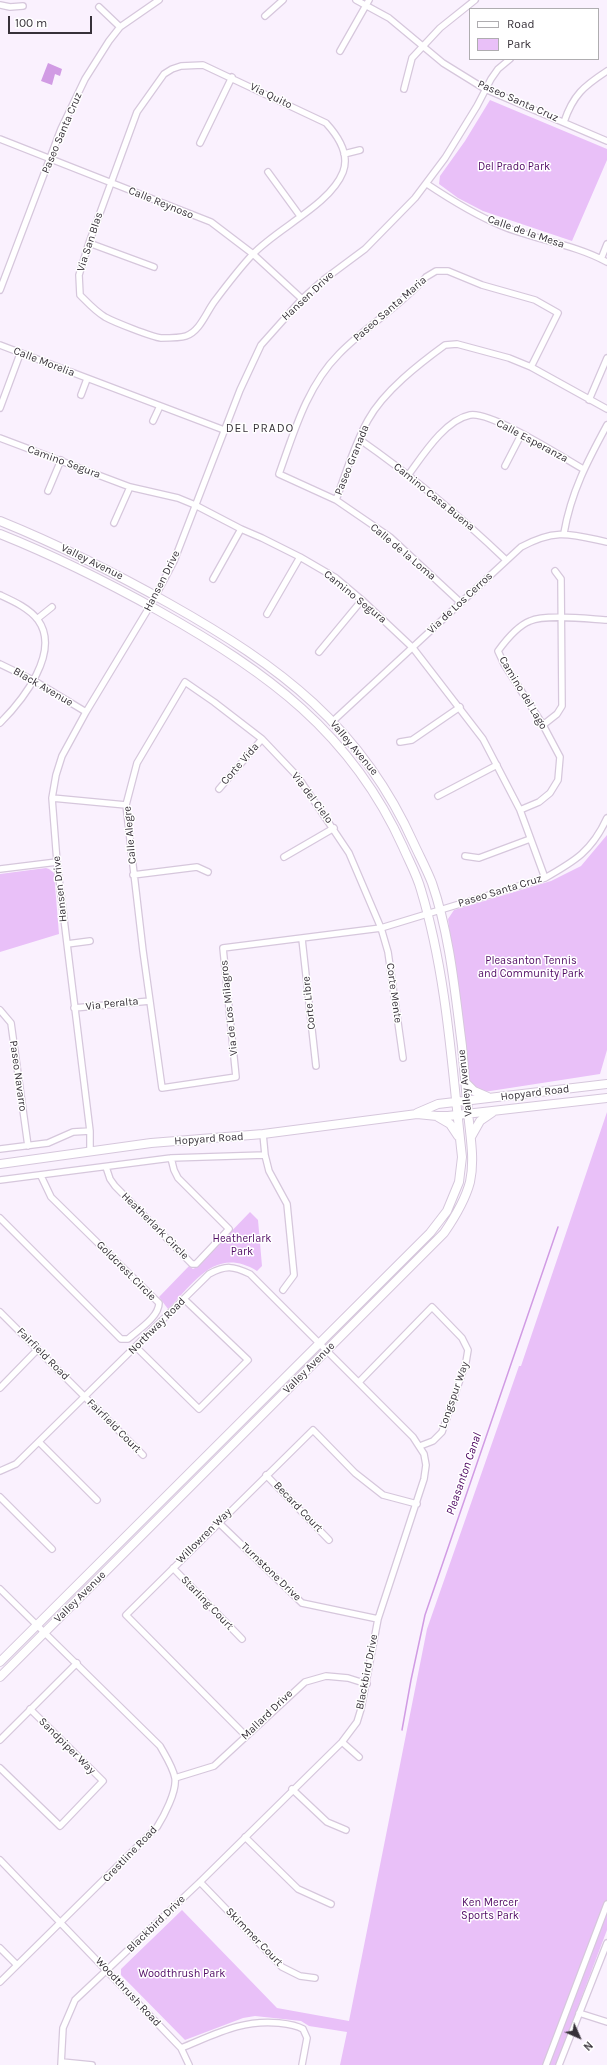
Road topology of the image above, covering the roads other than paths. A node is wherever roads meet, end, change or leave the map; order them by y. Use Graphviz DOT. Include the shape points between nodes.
graph roads {
  1 [pos="159,0"];
  2 [pos="282,0"];
  3 [pos="356,0"];
  4 [pos="475,0"];
  5 [pos="368,3"];
  6 [pos="0,5"];
  7 [pos="23,6"];
  8 [pos="99,7"];
  9 [pos="265,16"];
  10 [pos="120,27"];
  11 [pos="423,46"];
  12 [pos="340,51"];
  13 [pos="509,60"];
  14 [pos="607,71"];
  15 [pos="232,77"];
  16 [pos="404,89"];
  17 [pos="485,89"];
  18 [pos="564,122"];
  19 [pos="0,139"];
  20 [pos="607,141"];
  21 [pos="200,143"];
  22 [pos="360,150"];
  23 [pos="344,154"];
  24 [pos="50,159"];
  25 [pos="268,172"];
  26 [pos="110,182"];
  27 [pos="427,184"];
  28 [pos="300,216"];
  29 [pos="88,243"];
  30 [pos="607,244"];
  31 [pos="253,254"];
  32 [pos="601,259"];
  33 [pos="607,262"];
  34 [pos="154,267"];
  35 [pos="0,290"];
  36 [pos="302,299"];
  37 [pos="0,346"];
  38 [pos="20,354"];
  39 [pos="607,358"];
  40 [pos="531,367"];
  41 [pos="87,379"];
  42 [pos="81,395"];
  43 [pos="589,400"];
  44 [pos="160,406"];
  45 [pos="0,408"];
  46 [pos="607,409"];
  47 [pos="153,421"];
  48 [pos="607,425"];
  49 [pos="224,430"];
  50 [pos="521,435"];
  51 [pos="0,438"];
  52 [pos="359,439"];
  53 [pos="61,460"];
  54 [pos="505,466"];
  55 [pos="583,469"];
  56 [pos="279,474"];
  57 [pos="409,474"];
  58 [pos="130,487"];
  59 [pos="48,491"];
  60 [pos="336,500"];
  61 [pos="195,505"];
  62 [pos="0,521"];
  63 [pos="114,523"];
  64 [pos="241,529"];
  65 [pos="564,533"];
  66 [pos="0,534"];
  67 [pos="607,542"];
  68 [pos="300,557"];
  69 [pos="506,560"];
  70 [pos="555,571"];
  71 [pos="212,579"];
  72 [pos="0,595"];
  73 [pos="156,596"];
  74 [pos="362,600"];
  75 [pos="460,602"];
  76 [pos="150,606"];
  77 [pos="52,607"];
  78 [pos="267,614"];
  79 [pos="561,618"];
  80 [pos="37,619"];
  81 [pos="607,620"];
  82 [pos="413,648"];
  83 [pos="319,652"];
  84 [pos="0,664"];
  85 [pos="33,680"];
  86 [pos="185,682"];
  87 [pos="460,707"];
  88 [pos="86,712"];
  89 [pos="333,721"];
  90 [pos="0,723"];
  91 [pos="543,725"];
  92 [pos="262,739"];
  93 [pos="400,742"];
  94 [pos="497,765"];
  95 [pos="219,789"];
  96 [pos="438,796"];
  97 [pos="52,798"];
  98 [pos="126,805"];
  99 [pos="520,810"];
  100 [pos="607,818"];
  101 [pos="334,828"];
  102 [pos="530,840"];
  103 [pos="466,856"];
  104 [pos="284,857"];
  105 [pos="57,862"];
  106 [pos="0,869"];
  107 [pos="208,872"];
  108 [pos="134,875"];
  109 [pos="545,878"];
  110 [pos="439,909"];
  111 [pos="428,913"];
  112 [pos="381,928"];
  113 [pos="302,939"];
  114 [pos="90,941"];
  115 [pos="67,944"];
  116 [pos="150,1000"];
  117 [pos="74,1008"];
  118 [pos="0,1010"];
  119 [pos="403,1058"];
  120 [pos="316,1066"];
  121 [pos="453,1074"];
  122 [pos="466,1083"];
  123 [pos="607,1084"];
  124 [pos="491,1098"];
  125 [pos="607,1098"];
  126 [pos="467,1101"];
  127 [pos="456,1102"];
  128 [pos="438,1104"];
  129 [pos="494,1111"];
  130 [pos="468,1113"];
  131 [pos="417,1114"];
  132 [pos="457,1114"];
  133 [pos="437,1116"];
  134 [pos="90,1131"];
  135 [pos="263,1134"];
  136 [pos="471,1138"];
  137 [pos="460,1139"];
  138 [pos="28,1146"];
  139 [pos="0,1149"];
  140 [pos="90,1151"];
  141 [pos="265,1155"];
  142 [pos="171,1158"];
  143 [pos="0,1164"];
  144 [pos="106,1166"];
  145 [pos="40,1176"];
  146 [pos="0,1180"];
  147 [pos="0,1218"];
  148 [pos="283,1290"];
  149 [pos="184,1299"];
  150 [pos="0,1312"];
  151 [pos="320,1343"];
  152 [pos="136,1347"];
  153 [pos="38,1349"];
  154 [pos="328,1350"];
  155 [pos="359,1382"];
  156 [pos="0,1388"];
  157 [pos="86,1396"];
  158 [pos="39,1442"];
  159 [pos="420,1446"];
  160 [pos="144,1455"];
  161 [pos="0,1472"];
  162 [pos="266,1475"];
  163 [pos="0,1497"];
  164 [pos="97,1500"];
  165 [pos="417,1504"];
  166 [pos="218,1522"];
  167 [pos="329,1540"];
  168 [pos="52,1549"];
  169 [pos="173,1568"];
  170 [pos="1,1593"];
  171 [pos="378,1619"];
  172 [pos="38,1625"];
  173 [pos="45,1632"];
  174 [pos="242,1639"];
  175 [pos="0,1662"];
  176 [pos="77,1663"];
  177 [pos="0,1677"];
  178 [pos="367,1684"];
  179 [pos="30,1709"];
  180 [pos="246,1736"];
  181 [pos="0,1740"];
  182 [pos="342,1742"];
  183 [pos="358,1757"];
  184 [pos="0,1768"];
  185 [pos="175,1778"];
  186 [pos="292,1789"];
  187 [pos="346,1830"];
  188 [pos="245,1837"];
  189 [pos="0,1860"];
  190 [pos="200,1882"];
  191 [pos="331,1904"];
  192 [pos="607,1904"];
  193 [pos="62,1922"];
  194 [pos="607,1943"];
  195 [pos="0,1948"];
  196 [pos="606,1951"];
  197 [pos="17,1965"];
  198 [pos="108,1970"];
  199 [pos="315,1978"];
  200 [pos="0,1982"];
  201 [pos="579,2013"];
  202 [pos="607,2022"];
  203 [pos="181,2048"];
  204 [pos="62,2063"];
  205 [pos="92,2065"];
  206 [pos="189,2065"];
  207 [pos="302,2065"];
  208 [pos="546,2065"];
  209 [pos="559,2065"];
  1 -- 10 [label="street, Paseo Santa Cruz"];
  2 -- 9 [label="street"];
  3 -- 5 [label="street, Paseo Santa Cruz"];
  4 -- 11 [label="street" via="440,28"];
  5 -- 11 [label="street, Paseo Santa Cruz"];
  5 -- 12 [label="street"];
  6 -- 7 [label="street"];
  8 -- 10 [label="street"];
  10 -- 24 [label="street, Paseo Santa Cruz" via="85,79"];
  11 -- 16 [label="street" via="410,63"];
  11 -- 17 [label="street, Paseo Santa Cruz" via="443,63"];
  13 -- 17 [label="street, Hansen Drive" via="498,69"];
  14 -- 18 [label="street" via="577,94"];
  15 -- 21 [label="street"];
  15 -- 23 [label="street, Via Quito" via="326,123 336,134"];
  15 -- 26 [label="street, Via Quito" via="204,65 181,66 164,74 137,112"];
  17 -- 18 [label="street, Paseo Santa Cruz"];
  17 -- 27 [label="street, Hansen Drive" via="467,123"];
  18 -- 20 [label="street, Paseo Santa Cruz"];
  19 -- 24 [label="street, Calle Reynoso"];
  22 -- 23 [label="street"];
  23 -- 28 [label="street, Via Quito" via="343,170 336,184 325,197"];
  24 -- 26 [label="street, Calle Reynoso"];
  24 -- 35 [label="street, Paseo Santa Cruz"];
  25 -- 28 [label="street"];
  26 -- 29 [label="street, Via San Blas"];
  26 -- 31 [label="street, Calle Reynoso" via="211,222"];
  27 -- 32 [label="street, Calle de la Mesa" via="461,206 503,227 555,241"];
  27 -- 36 [label="street, Hansen Drive" via="365,249"];
  28 -- 31 [label="street, Via Quito"];
  29 -- 31 [label="street, Via San Blas" via="79,275 80,295 105,317 161,338 186,336 201,324 214,302"];
  29 -- 34 [label="street"];
  30 -- 32 [label="street"];
  31 -- 36 [label="street, Calle Reynoso"];
  32 -- 33 [label="street, Calle de la Mesa"];
  36 -- 49 [label="street, Hansen Drive" via="261,345"];
  37 -- 38 [label="street, Calle Morelia"];
  38 -- 41 [label="street, Calle Morelia"];
  38 -- 45 [label="street"];
  39 -- 43 [label="street"];
  40 -- 43 [label="street, Paseo Granada"];
  40 -- 52 [label="street, Paseo Granada" via="509,358 457,344 446,346 391,390 369,419"];
  40 -- 56 [label="street, Paseo Santa Maria" via="558,313 535,300 482,285 448,271 436,271 337,355 314,387 300,414"];
  41 -- 42 [label="street, Calle Morelia"];
  41 -- 44 [label="street, Calle Morelia"];
  43 -- 46 [label="street, Paseo Granada"];
  44 -- 47 [label="street"];
  44 -- 49 [label="street, Calle Morelia"];
  48 -- 55 [label="street"];
  49 -- 61 [label="street, Hansen Drive"];
  50 -- 54 [label="street"];
  50 -- 55 [label="street, Calle Esperanza"];
  50 -- 57 [label="street, Calle Esperanza" via="496,421 479,415 469,415 439,435"];
  51 -- 53 [label="street, Camino Segura"];
  52 -- 57 [label="street, Camino Casa Buena"];
  52 -- 60 [label="street, Paseo Granada"];
  53 -- 58 [label="street, Camino Segura"];
  53 -- 59 [label="street"];
  55 -- 65 [label="street" via="567,515"];
  56 -- 60 [label="street, Calle de la Loma"];
  57 -- 69 [label="street, Camino Casa Buena" via="463,519"];
  58 -- 61 [label="street, Camino Segura" via="178,498"];
  58 -- 63 [label="street"];
  60 -- 75 [label="street, Calle de la Loma" via="390,537"];
  61 -- 64 [label="street, Camino Segura"];
  61 -- 73 [label="street, Hansen Drive" via="174,561"];
  62 -- 73 [label="main road, Valley Avenue" via="73,552"];
  64 -- 68 [label="street, Camino Segura"];
  64 -- 71 [label="street"];
  65 -- 67 [label="street, Via de Los Cerros"];
  65 -- 69 [label="street, Via de Los Cerros" via="551,534 535,540 521,547"];
  66 -- 76 [label="main road, Valley Avenue" via="68,563"];
  68 -- 74 [label="street, Camino Segura" via="336,578"];
  68 -- 78 [label="street"];
  69 -- 75 [label="street, Via de Los Cerros"];
  70 -- 79 [label="street" via="561,579"];
  72 -- 80 [label="street" via="20,604"];
  73 -- 76 [label="street, Hansen Drive"];
  73 -- 89 [label="main road, Valley Avenue" via="202,622 277,671"];
  74 -- 82 [label="street, Camino Segura"];
  74 -- 83 [label="street"];
  75 -- 82 [label="street, Via de Los Cerros"];
  76 -- 88 [label="street, Hansen Drive"];
  76 -- 111 [label="main road, Valley Avenue" via="200,634 270,680 326,731 356,765 386,813 420,887"];
  77 -- 80 [label="street"];
  79 -- 81 [label="street, Camino del Lago"];
  79 -- 91 [label="street" via="562,706 557,714"];
  79 -- 91 [label="street, Camino del Lago" via="531,620 521,626 498,651"];
  80 -- 85 [label="street" via="46,637 46,647 43,661"];
  82 -- 87 [label="street, Camino Segura"];
  82 -- 89 [label="street, Via de Los Cerros"];
  84 -- 85 [label="street, Black Avenue"];
  85 -- 88 [label="street, Black Avenue"];
  85 -- 90 [label="street" via="18,703"];
  86 -- 92 [label="street, Via del Cielo"];
  86 -- 98 [label="street, Calle Alegre" via="137,763"];
  87 -- 93 [label="street" via="412,740"];
  87 -- 94 [label="street, Camino Segura"];
  88 -- 97 [label="street, Hansen Drive" via="62,756"];
  89 -- 110 [label="main road, Valley Avenue" via="365,758 397,809 432,883"];
  91 -- 99 [label="street, Camino del Lago" via="560,758 558,780 545,797"];
  92 -- 95 [label="street, Corte Vida"];
  92 -- 101 [label="street, Via del Cielo" via="298,777"];
  94 -- 96 [label="street"];
  94 -- 99 [label="street, Camino Segura"];
  97 -- 98 [label="street"];
  97 -- 105 [label="street, Hansen Drive"];
  98 -- 108 [label="street, Calle Alegre"];
  99 -- 102 [label="street, Camino Segura"];
  100 -- 109 [label="street, Paseo Santa Cruz" via="595,841 578,858"];
  101 -- 104 [label="street"];
  101 -- 112 [label="street, Via del Cielo" via="349,853"];
  102 -- 103 [label="street" via="479,858"];
  102 -- 109 [label="street, Camino Segura"];
  105 -- 106 [label="street"];
  105 -- 115 [label="street, Hansen Drive"];
  107 -- 108 [label="street" via="197,867"];
  108 -- 116 [label="street, Calle Alegre"];
  109 -- 110 [label="street, Paseo Santa Cruz"];
  110 -- 111 [label="street, Via de Los Milagros"];
  110 -- 122 [label="main road, Valley Avenue" via="450,960"];
  111 -- 112 [label="street, Via de Los Milagros"];
  111 -- 121 [label="main road, Valley Avenue" via="438,962"];
  112 -- 113 [label="street, Via de Los Milagros"];
  112 -- 119 [label="street, Corte Mente" via="388,952"];
  113 -- 116 [label="street, Via de Los Milagros" via="223,948 236,1077 162,1088"];
  113 -- 120 [label="street, Corte Libre"];
  114 -- 115 [label="street"];
  115 -- 117 [label="street, Hansen Drive"];
  116 -- 117 [label="street, Via Peralta"];
  117 -- 134 [label="street, Hansen Drive"];
  118 -- 138 [label="street, Paseo Navarro" via="11,1023"];
  121 -- 127 [label="main road, Valley Avenue"];
  121 -- 128 [label="main road" via="450,1080 450,1094"];
  122 -- 124 [label="main road" via="474,1091"];
  122 -- 126 [label="main road, Valley Avenue"];
  123 -- 124 [label="main road, Hopyard Road"];
  124 -- 126 [label="main road, Hopyard Road"];
  125 -- 129 [label="main road, Hopyard Road"];
  126 -- 127 [label="main road, Hopyard Road"];
  126 -- 130 [label="main road, Valley Avenue"];
  127 -- 128 [label="main road, Hopyard Road"];
  127 -- 132 [label="main road, Valley Avenue"];
  128 -- 131 [label="main road, Hopyard Road"];
  129 -- 130 [label="main road, Hopyard Road"];
  129 -- 136 [label="main road" via="480,1121"];
  130 -- 132 [label="main road, Hopyard Road"];
  130 -- 136 [label="main road, Valley Avenue"];
  131 -- 133 [label="main road, Hopyard Road"];
  131 -- 135 [label="main road, Hopyard Road"];
  132 -- 133 [label="main road, Hopyard Road"];
  132 -- 137 [label="main road, Valley Avenue"];
  133 -- 137 [label="main road" via="450,1124"];
  134 -- 138 [label="street" via="73,1132 48,1143"];
  134 -- 140 [label="street, Hansen Drive"];
  135 -- 140 [label="main road, Hopyard Road"];
  135 -- 141 [label="street"];
  136 -- 154 [label="main road, Valley Avenue" via="473,1154 470,1182 463,1201 444,1233"];
  137 -- 151 [label="main road, Valley Avenue" via="462,1156 459,1182 447,1211 430,1233"];
  138 -- 139 [label="street"];
  140 -- 143 [label="main road, Hopyard Road"];
  141 -- 142 [label="street, Hopyard Road"];
  141 -- 148 [label="street" via="269,1171 287,1204 294,1275"];
  142 -- 144 [label="street, Hopyard Road"];
  142 -- 144 [label="street, Heatherlark Circle" via="178,1178 229,1229 196,1264 192,1264 115,1186"];
  144 -- 145 [label="street, Hopyard Road"];
  145 -- 146 [label="street, Hopyard Road"];
  145 -- 147 [label="street, Goldcrest Circle" via="51,1197 159,1303 156,1314 128,1339 121,1339"];
  149 -- 151 [label="street, Northway Road" via="209,1274 221,1267 236,1268 250,1274"];
  149 -- 152 [label="street, Northway Road"];
  149 -- 152 [label="street" via="248,1360 199,1409"];
  150 -- 153 [label="street, Fairfield Road"];
  151 -- 154 [label="street, Blackbird Drive"];
  151 -- 172 [label="main road, Valley Avenue"];
  152 -- 157 [label="street, Northway Road"];
  153 -- 156 [label="street"];
  153 -- 157 [label="street, Fairfield Road"];
  154 -- 155 [label="street, Blackbird Drive"];
  154 -- 173 [label="main road, Valley Avenue"];
  155 -- 159 [label="street, Blackbird Drive"];
  155 -- 159 [label="street, Longspur Way" via="432,1307 462,1338 468,1350 466,1362 442,1432 433,1441"];
  157 -- 158 [label="street, Northway Road"];
  157 -- 160 [label="street, Fairfield Court"];
  158 -- 161 [label="street, Northway Road" via="16,1464"];
  158 -- 164 [label="street"];
  159 -- 165 [label="street, Blackbird Drive" via="426,1465"];
  162 -- 165 [label="street, Willowren Way" via="313,1430 355,1473 383,1495"];
  162 -- 166 [label="street, Willowren Way"];
  162 -- 167 [label="street, Becard Court"];
  163 -- 168 [label="street"];
  165 -- 171 [label="street, Blackbird Drive"];
  166 -- 169 [label="street, Willowren Way"];
  166 -- 171 [label="street, Turnstone Drive" via="302,1603"];
  169 -- 174 [label="street, Starling Court"];
  169 -- 180 [label="street, Willowren Way" via="126,1615"];
  170 -- 172 [label="street"];
  171 -- 178 [label="street, Blackbird Drive"];
  172 -- 173 [label="street"];
  172 -- 175 [label="main road, Valley Avenue"];
  173 -- 176 [label="street"];
  173 -- 177 [label="main road, Valley Avenue"];
  176 -- 179 [label="street"];
  176 -- 185 [label="street" via="160,1746"];
  178 -- 180 [label="street, Mallard Drive" via="348,1678 326,1676 305,1682"];
  178 -- 182 [label="street, Blackbird Drive" via="356,1722"];
  179 -- 181 [label="street"];
  179 -- 184 [label="street, Sandpiper Way" via="103,1781 60,1826"];
  180 -- 185 [label="street, Mallard Drive" via="214,1766"];
  182 -- 183 [label="street"];
  182 -- 186 [label="street, Blackbird Drive"];
  185 -- 193 [label="street, Crestline Road" via="171,1800 156,1827"];
  186 -- 187 [label="street" via="327,1822"];
  186 -- 188 [label="street, Blackbird Drive"];
  188 -- 190 [label="street, Blackbird Drive"];
  188 -- 191 [label="street" via="298,1889"];
  189 -- 193 [label="street, Woodthrush Road"];
  190 -- 198 [label="street, Blackbird Drive"];
  190 -- 199 [label="street, Skimmer Court" via="282,1967 300,1976"];
  192 -- 208 [label="street"];
  193 -- 197 [label="street, Crestline Road"];
  193 -- 198 [label="street, Woodthrush Road"];
  194 -- 196 [label="street"];
  195 -- 197 [label="street"];
  196 -- 201 [label="street"];
  197 -- 200 [label="street, Crestline Road"];
  198 -- 203 [label="street, Woodthrush Road"];
  198 -- 204 [label="street, Blackbird Drive" via="75,2000 63,2028"];
  201 -- 202 [label="street"];
  201 -- 209 [label="street"];
  203 -- 206 [label="street, Woodthrush Road"];
  203 -- 207 [label="street" via="244,2024 262,2021 297,2025 303,2029 307,2038"];
  204 -- 205 [label="street"];
}
